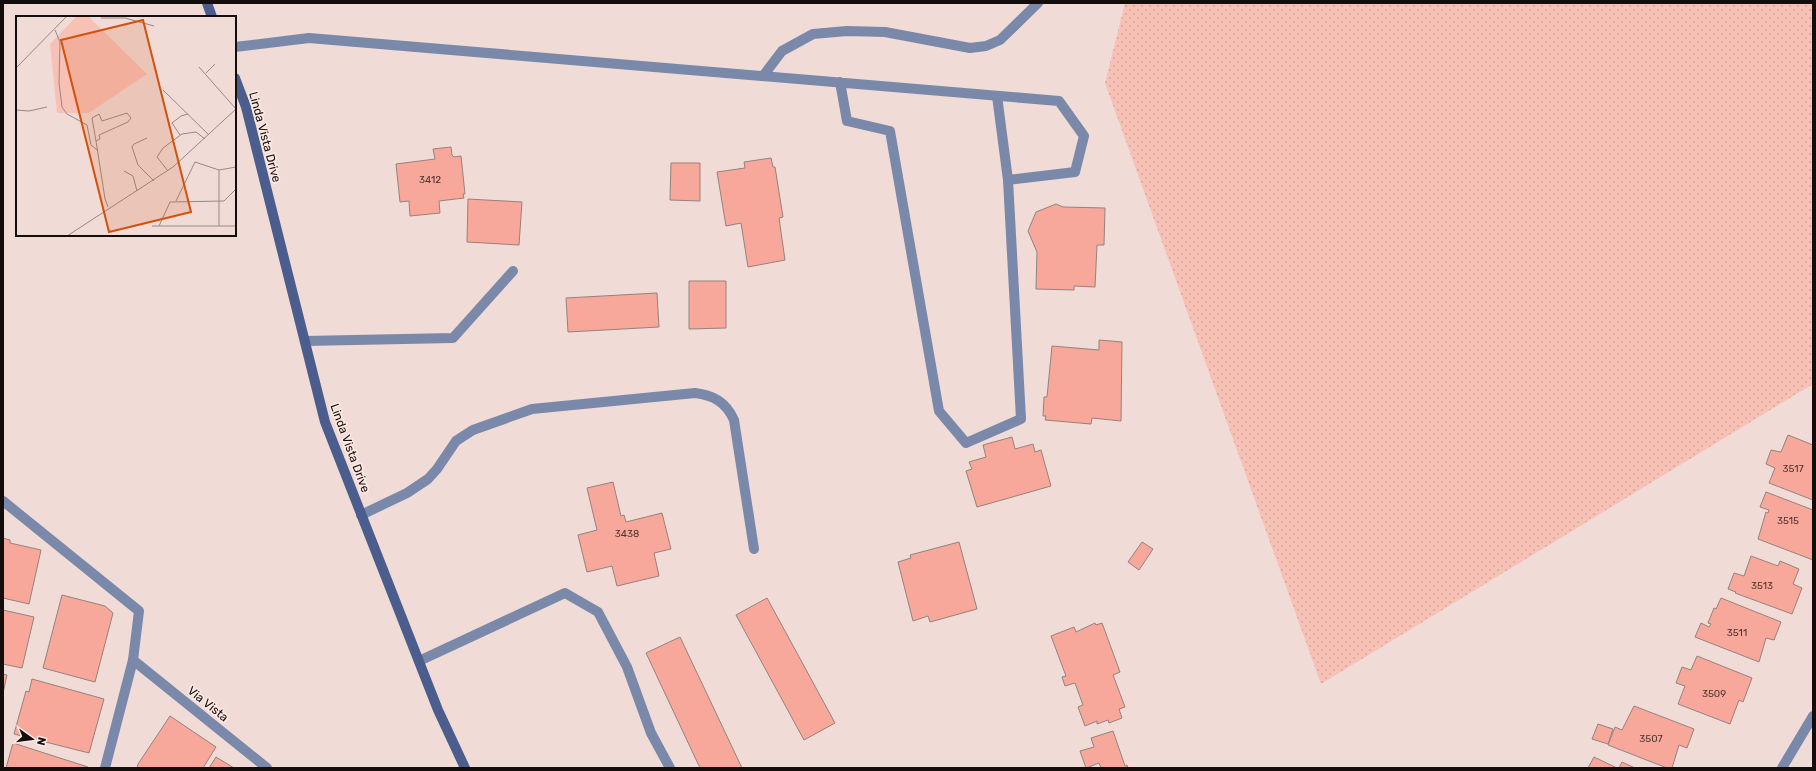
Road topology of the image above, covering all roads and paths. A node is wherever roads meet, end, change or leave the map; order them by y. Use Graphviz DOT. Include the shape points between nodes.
graph roads {
  1 [pos="207,3"];
  2 [pos="1038,3"];
  3 [pos="212,16"];
  4 [pos="236,47"];
  5 [pos="763,76"];
  6 [pos="236,81"];
  7 [pos="840,82"];
  8 [pos="997,96"];
  9 [pos="1008,180"];
  10 [pos="513,271"];
  11 [pos="305,342"];
  12 [pos="3,501"];
  13 [pos="361,515"];
  14 [pos="754,549"];
  15 [pos="133,660"];
  16 [pos="419,661"];
  17 [pos="1813,716"];
  18 [pos="106,768"];
  19 [pos="267,768"];
  20 [pos="465,768"];
  21 [pos="670,768"];
  22 [pos="1782,768"];
  1 -- 3 [label="street"];
  2 -- 5 [label="street" via="1000,40 986,46 970,48 885,32 847,31 813,34 782,51"];
  4 -- 5 [label="street" via="309,38"];
  5 -- 7 [label="street"];
  6 -- 11 [label="street, Linda Vista Drive" via="246,107"];
  7 -- 8 [label="street"];
  7 -- 9 [label="street" via="847,120 890,131 939,411 966,442 1021,419"];
  8 -- 9 [label="street"];
  8 -- 9 [label="street" via="1059,101 1084,136 1075,172"];
  10 -- 11 [label="street" via="453,338"];
  11 -- 13 [label="street, Linda Vista Drive" via="325,422"];
  12 -- 15 [label="street" via="139,611"];
  13 -- 14 [label="street" via="407,493 428,479 456,441 473,430 532,409 706,394 724,404 734,420"];
  13 -- 16 [label="street, Linda Vista Drive"];
  15 -- 18 [label="street"];
  15 -- 19 [label="street, Via Vista"];
  16 -- 20 [label="street, Linda Vista Drive"];
  16 -- 21 [label="street" via="565,592 598,612 626,667 651,733"];
  17 -- 22 [label="street"];
}
